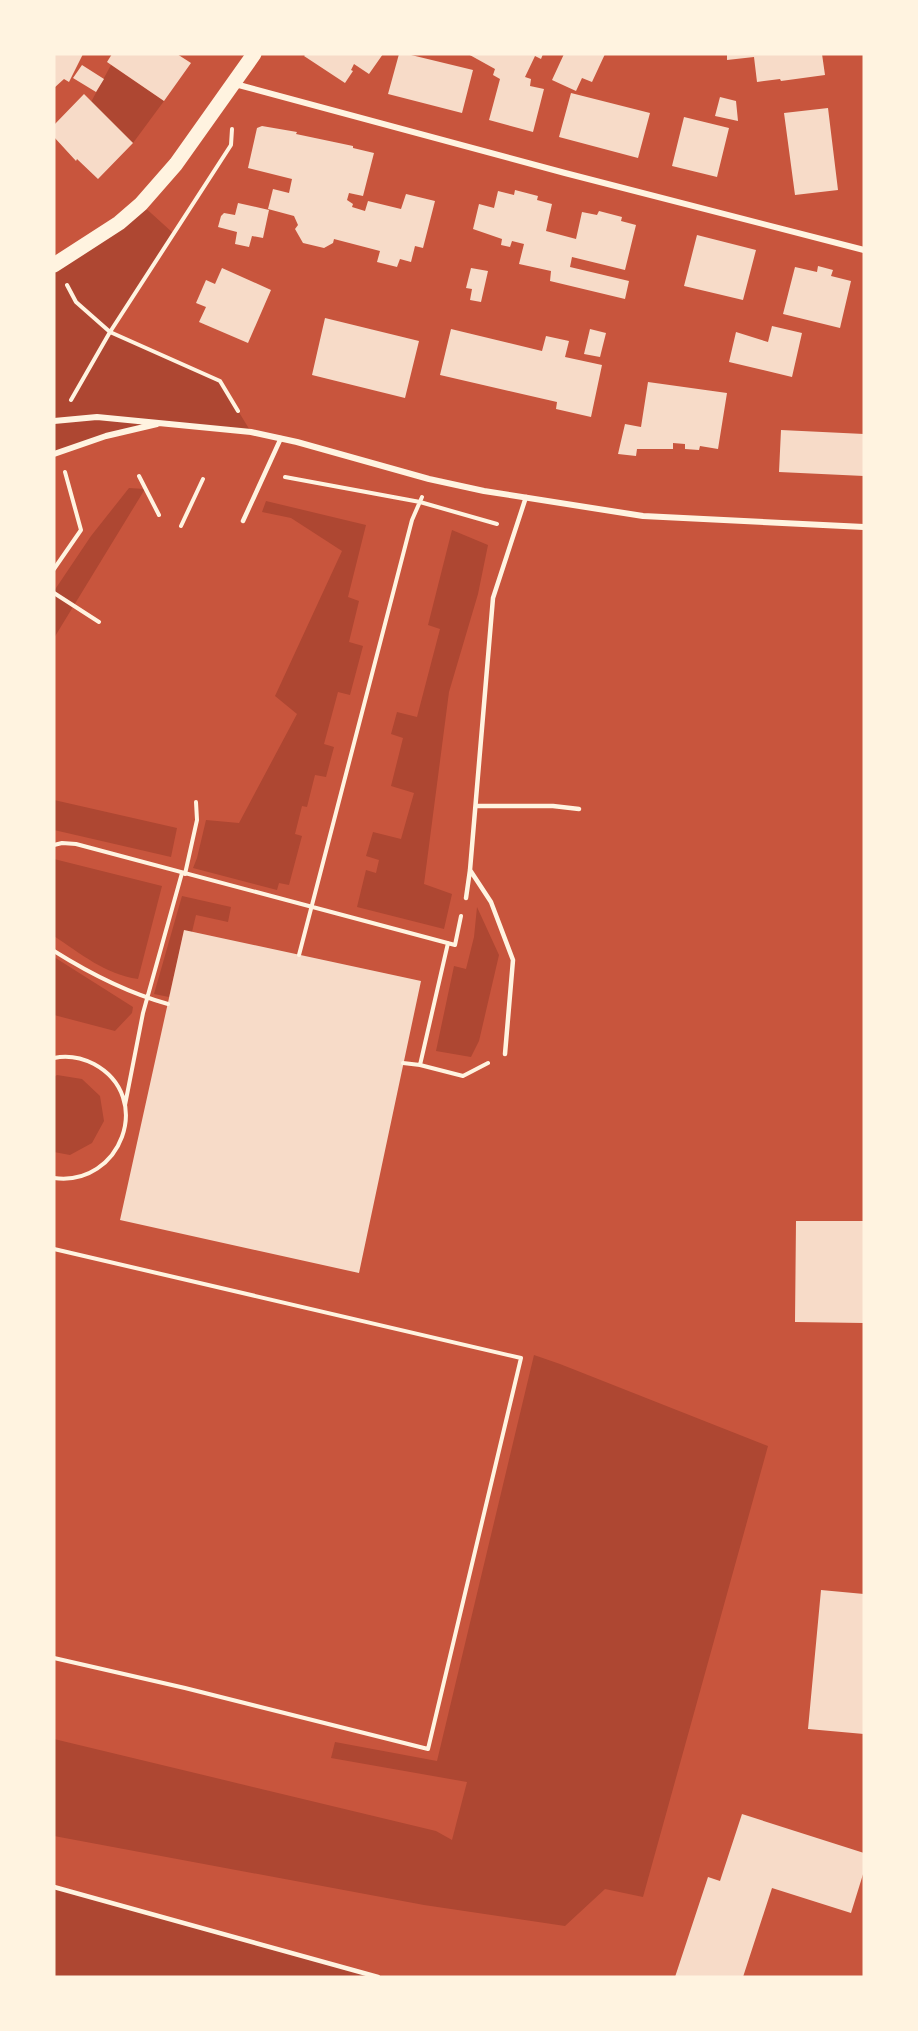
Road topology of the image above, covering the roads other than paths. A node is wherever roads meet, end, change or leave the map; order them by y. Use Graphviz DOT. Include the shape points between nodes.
graph roads {
  1 [pos="254,54"];
  2 [pos="234,84"];
  3 [pos="864,250"];
  4 [pos="54,265"];
  5 [pos="57,420"];
  6 [pos="163,422"];
  7 [pos="281,438"];
  8 [pos="57,453"];
  9 [pos="525,497"];
  10 [pos="243,521"];
  11 [pos="864,527"];
  12 [pos="476,806"];
  13 [pos="579,809"];
  14 [pos="470,870"];
  15 [pos="466,898"];
  16 [pos="505,1054"];
  17 [pos="54,1887"];
  18 [pos="359,1974"];
  19 [pos="378,1977"];
  1 -- 2 [label="main road"];
  2 -- 3 [label="street"];
  2 -- 4 [label="main road" via="176,164 141,204 120,223"];
  5 -- 6 [label="street" via="97,417"];
  6 -- 7 [label="street"];
  6 -- 8 [label="street"];
  7 -- 9 [label="street" via="429,479"];
  7 -- 10 [label="lane"];
  9 -- 11 [label="street" via="643,516"];
  9 -- 12 [label="lane" via="493,598"];
  12 -- 13 [label="lane"];
  12 -- 14 [label="lane"];
  14 -- 15 [label="lane"];
  14 -- 16 [label="lane" via="491,902 513,960"];
  17 -- 18 [label="lane"];
  18 -- 19 [label="lane"];
}
